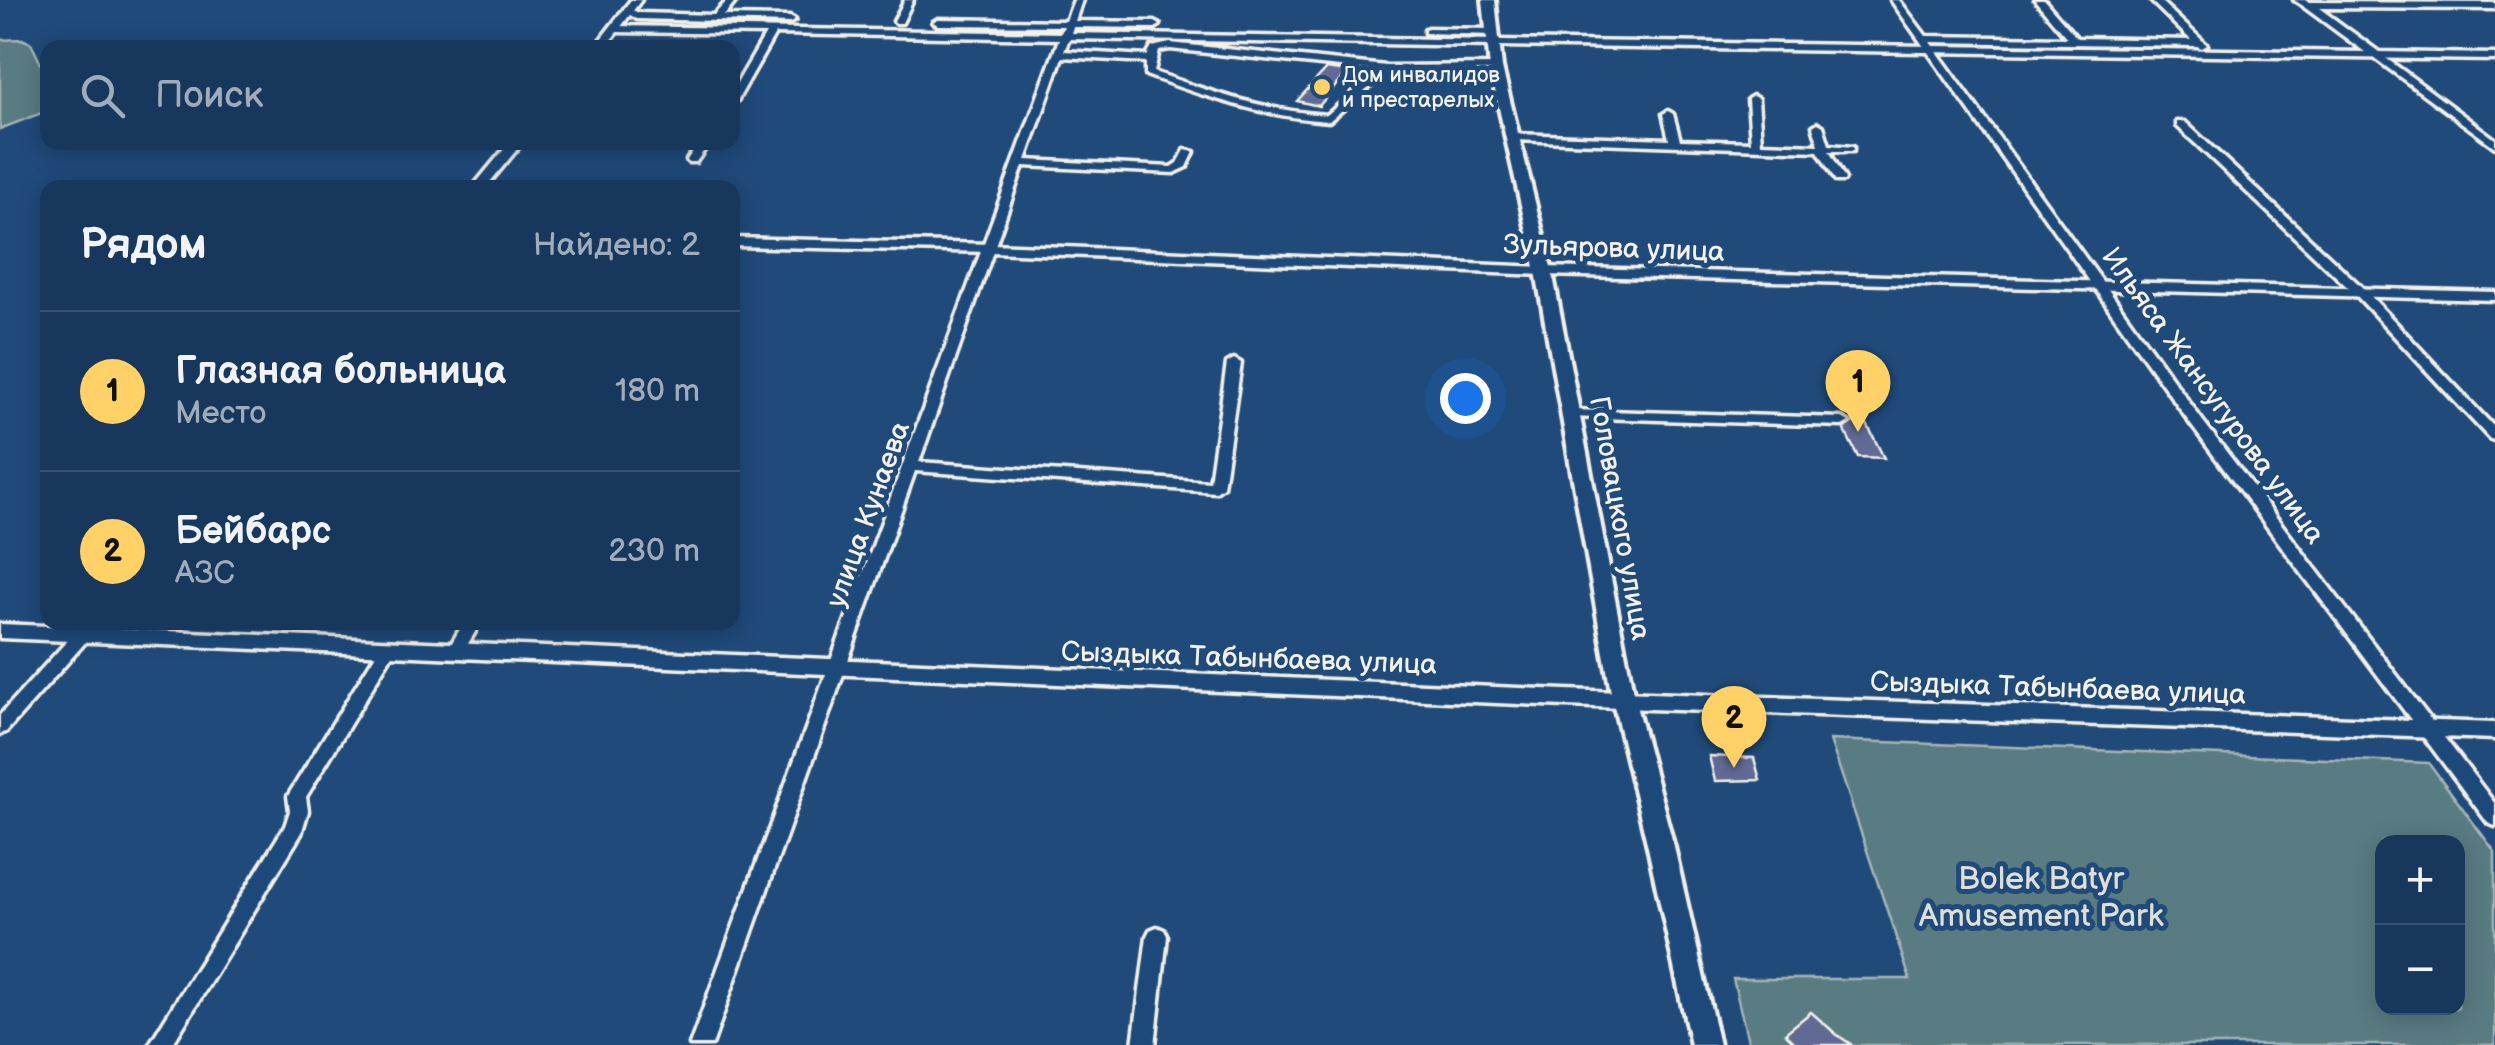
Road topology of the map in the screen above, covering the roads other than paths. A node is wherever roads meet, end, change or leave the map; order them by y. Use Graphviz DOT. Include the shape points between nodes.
graph roads {
  1 [pos="636,0"];
  2 [pos="733,0"];
  3 [pos="910,0"];
  4 [pos="1078,0"];
  5 [pos="1488,0"];
  6 [pos="1895,0"];
  7 [pos="2039,0"];
  8 [pos="2154,0"];
  9 [pos="2302,2"];
  10 [pos="2495,6"];
  11 [pos="630,12"];
  12 [pos="716,19"];
  13 [pos="899,21"];
  14 [pos="1067,28"];
  15 [pos="615,29"];
  16 [pos="773,30"];
  17 [pos="1494,38"];
  18 [pos="606,40"];
  19 [pos="2075,42"];
  20 [pos="2200,43"];
  21 [pos="1926,44"];
  22 [pos="1060,54"];
  23 [pos="2212,54"];
  24 [pos="2376,55"];
  25 [pos="2495,57"];
  26 [pos="1151,59"];
  27 [pos="1386,68"];
  28 [pos="1496,68"];
  29 [pos="740,88"];
  30 [pos="1753,100"];
  31 [pos="1668,114"];
  32 [pos="1292,116"];
  33 [pos="2181,124"];
  34 [pos="1818,126"];
  35 [pos="1283,134"];
  36 [pos="1513,137"];
  37 [pos="1675,141"];
  38 [pos="2495,144"];
  39 [pos="1756,145"];
  40 [pos="1822,149"];
  41 [pos="1849,149"];
  42 [pos="509,150"];
  43 [pos="699,150"];
  44 [pos="1189,152"];
  45 [pos="692,160"];
  46 [pos="1021,163"];
  47 [pos="485,180"];
  48 [pos="1840,180"];
  49 [pos="740,242"];
  50 [pos="991,248"];
  51 [pos="1544,271"];
  52 [pos="2098,284"];
  53 [pos="2361,293"];
  54 [pos="2495,296"];
  55 [pos="1234,362"];
  56 [pos="1572,414"];
  57 [pos="1842,422"];
  58 [pos="2495,436"];
  59 [pos="910,466"];
  60 [pos="40,630"];
  61 [pos="86,630"];
  62 [pos="118,630"];
  63 [pos="468,630"];
  64 [pos="0,631"];
  65 [pos="388,648"];
  66 [pos="457,648"];
  67 [pos="839,667"];
  68 [pos="1624,698"];
  69 [pos="0,728"];
  70 [pos="2428,729"];
  71 [pos="2495,731"];
  72 [pos="2495,818"];
  73 [pos="1157,936"];
  74 [pos="160,1045"];
  75 [pos="701,1045"];
  76 [pos="1144,1045"];
  77 [pos="1704,1045"];
  1 -- 11 [label="street"];
  2 -- 12 [label="street"];
  3 -- 13 [label="street"];
  4 -- 14 [label="street, улица Кунаева"];
  5 -- 17 [label="main road, Головацкого улица"];
  6 -- 21 [label="street, Ильяса Жансугурова улица"];
  7 -- 19 [label="street"];
  8 -- 20 [label="street"];
  9 -- 10 [label="street"];
  9 -- 24 [label="street"];
  11 -- 12 [label="street"];
  11 -- 15 [label="street"];
  12 -- 13 [label="street"];
  13 -- 14 [label="street"];
  14 -- 16 [label="street"];
  14 -- 17 [label="street"];
  14 -- 22 [label="street, улица Кунаева"];
  15 -- 16 [label="street"];
  15 -- 18 [label="street"];
  16 -- 29 [label="street"];
  17 -- 21 [label="street"];
  17 -- 28 [label="main road, Головацкого улица"];
  19 -- 20 [label="street"];
  19 -- 21 [label="street"];
  20 -- 23 [label="street"];
  21 -- 23 [label="street"];
  21 -- 52 [label="street, Ильяса Жансугурова улица"];
  22 -- 26 [label="street"];
  22 -- 46 [label="street, улица Кунаева"];
  23 -- 24 [label="street"];
  24 -- 25 [label="street"];
  24 -- 38 [label="street"];
  26 -- 27 [label="street" via="1155,50 1182,46"];
  26 -- 32 [label="street" via="1150,72"];
  27 -- 28 [label="street"];
  27 -- 32 [label="street" via="1329,118"];
  28 -- 36 [label="main road, Головацкого улица"];
  30 -- 39 [label="street"];
  31 -- 37 [label="street"];
  32 -- 35 [label="street"];
  33 -- 53 [label="street"];
  34 -- 40 [label="street"];
  36 -- 37 [label="street"];
  36 -- 51 [label="main road, Головацкого улица"];
  37 -- 39 [label="street"];
  39 -- 40 [label="street"];
  40 -- 41 [label="street"];
  40 -- 48 [label="street"];
  42 -- 47 [label="street"];
  43 -- 45 [label="street"];
  44 -- 46 [label="street" via="1174,170"];
  46 -- 50 [label="street, улица Кунаева"];
  49 -- 50 [label="street, Зульярова улица"];
  50 -- 51 [label="street, Зульярова улица"];
  50 -- 59 [label="street, улица Кунаева"];
  51 -- 52 [label="street, Зульярова улица"];
  51 -- 56 [label="main road, Головацкого улица"];
  52 -- 53 [label="street, Зульярова улица"];
  52 -- 70 [label="street, Ильяса Жансугурова улица"];
  53 -- 54 [label="street, Зульярова улица"];
  53 -- 58 [label="street"];
  55 -- 59 [label="street" via="1216,487"];
  56 -- 57 [label="street"];
  56 -- 68 [label="main road, Головацкого улица"];
  59 -- 67 [label="street, улица Кунаева"];
  60 -- 64 [label="street, Сыздыка Табынбаева улица"];
  61 -- 69 [label="street"];
  62 -- 65 [label="street, Сыздыка Табынбаева улица"];
  63 -- 66 [label="street"];
  65 -- 66 [label="street, Сыздыка Табынбаева улица"];
  65 -- 74 [label="street" via="297,796 294,828"];
  66 -- 67 [label="street, Сыздыка Табынбаева улица"];
  67 -- 68 [label="street, Сыздыка Табынбаева улица"];
  67 -- 75 [label="street, улица Кунаева"];
  68 -- 70 [label="street, Сыздыка Табынбаева улица"];
  68 -- 77 [label="main road, Головацкого улица"];
  70 -- 71 [label="street, Сыздыка Табынбаева улица"];
  70 -- 72 [label="street, Ильяса Жансугурова улица"];
  73 -- 76 [label="street"];
}
